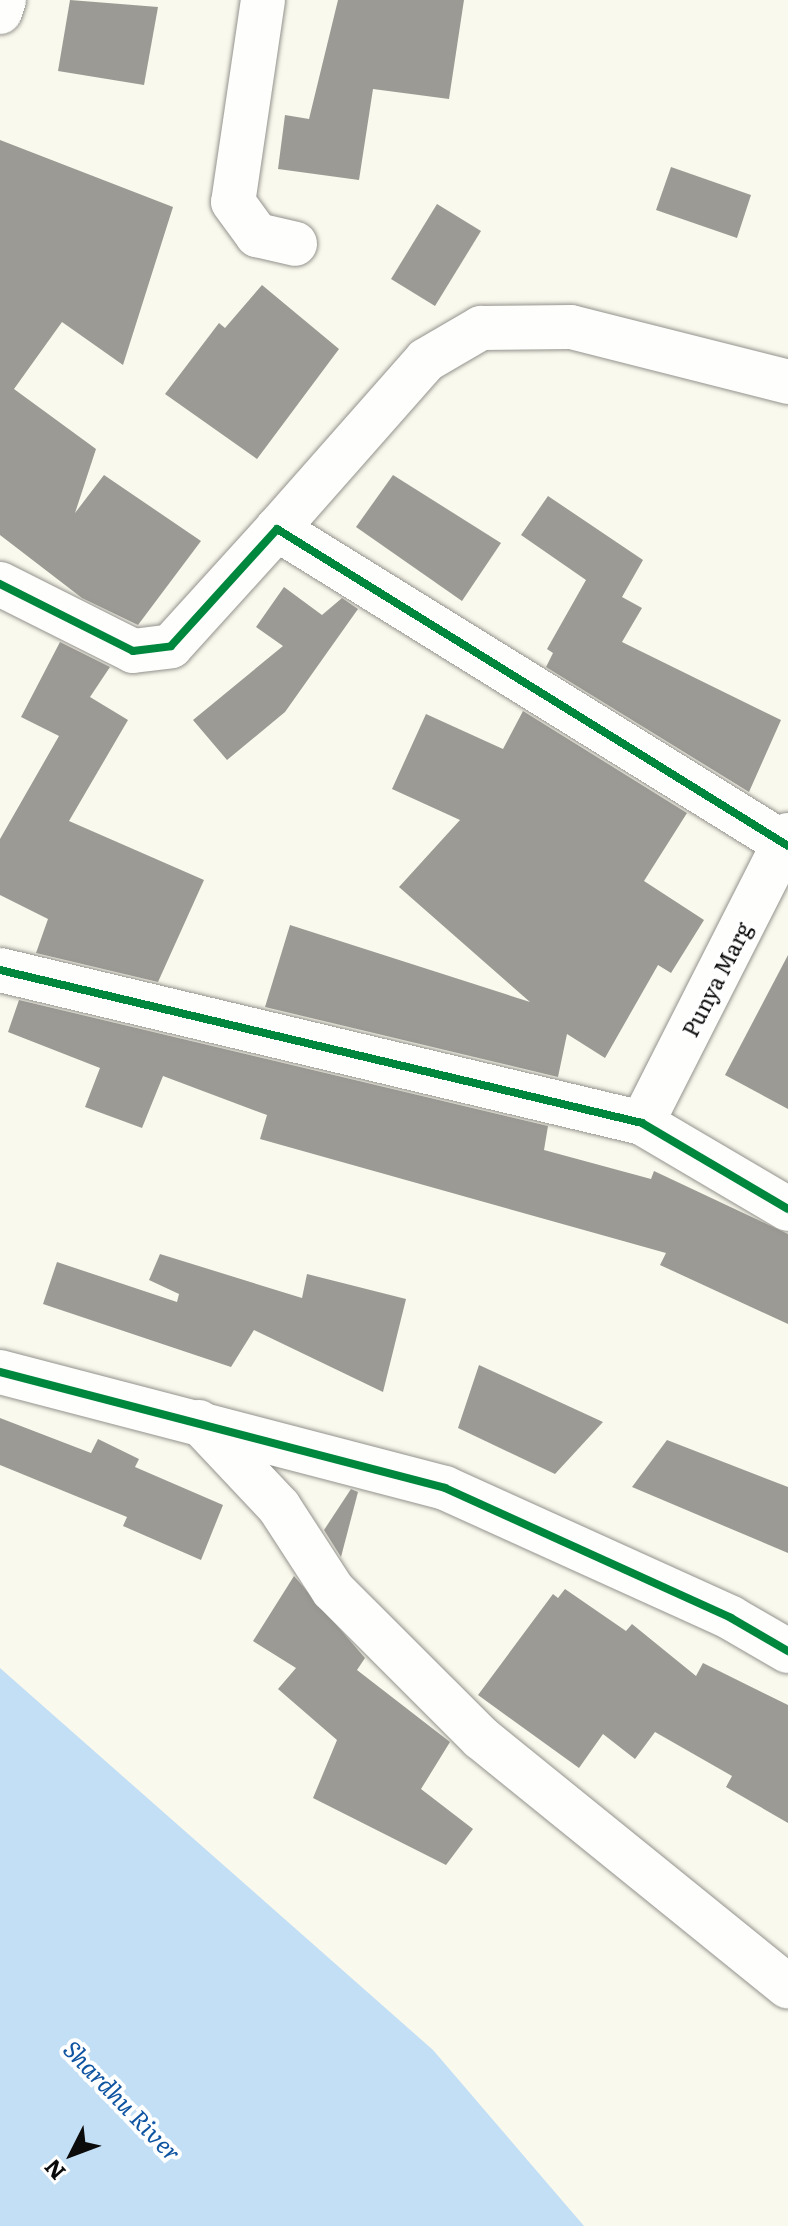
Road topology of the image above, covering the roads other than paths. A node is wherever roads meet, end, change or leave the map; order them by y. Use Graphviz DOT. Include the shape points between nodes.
graph roads {
  1 [pos="4,0"];
  2 [pos="263,0"];
  3 [pos="0,12"];
  4 [pos="295,244"];
  5 [pos="788,382"];
  6 [pos="277,529"];
  7 [pos="0,584"];
  8 [pos="787,842"];
  9 [pos="0,970"];
  10 [pos="642,1123"];
  11 [pos="788,1209"];
  12 [pos="0,1372"];
  13 [pos="199,1422"];
  14 [pos="788,1651"];
  15 [pos="788,1987"];
  1 -- 3 [label="street"];
  2 -- 4 [label="street" via="233,202 257,235"];
  5 -- 6 [label="street" via="571,327 481,328 426,360"];
  6 -- 7 [label="street" via="171,646 133,651"];
  6 -- 8 [label="street"];
  8 -- 10 [label="street, Punya Marg"];
  9 -- 10 [label="street"];
  10 -- 11 [label="street"];
  12 -- 13 [label="street"];
  13 -- 14 [label="street" via="445,1488 731,1618"];
  13 -- 15 [label="street" via="279,1507 333,1590 481,1738"];
}
